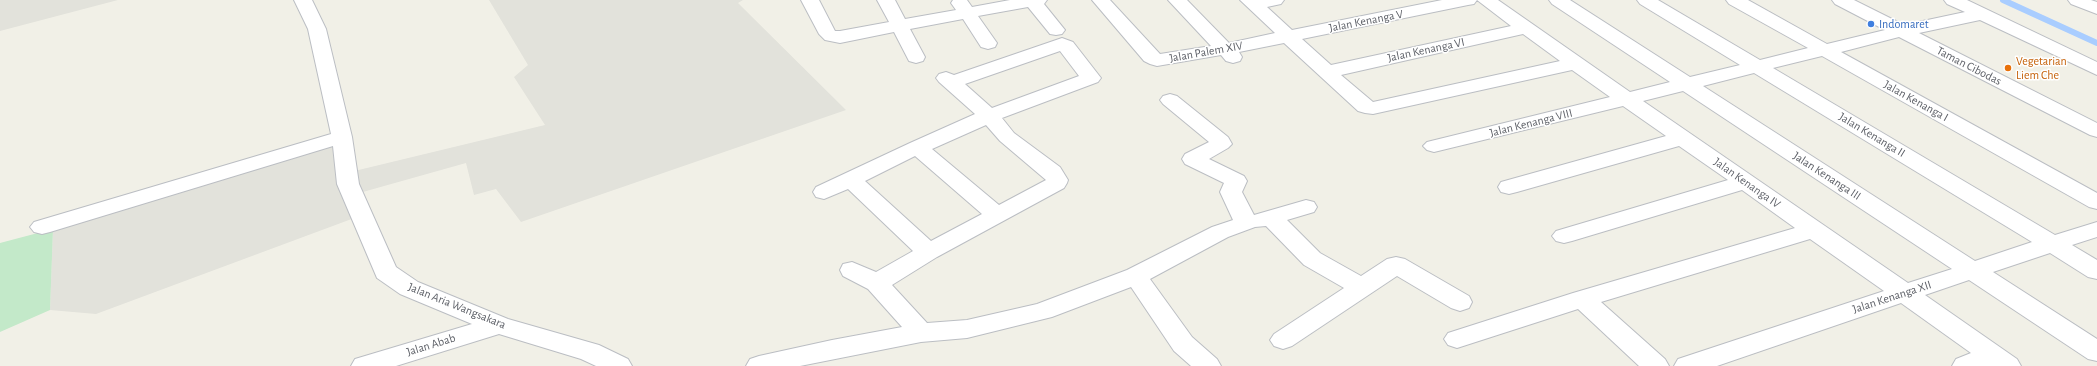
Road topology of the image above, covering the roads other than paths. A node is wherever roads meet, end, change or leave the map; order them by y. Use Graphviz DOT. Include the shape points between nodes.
graph roads {
  1 [pos="303,0"];
  2 [pos="810,0"];
  3 [pos="886,0"];
  4 [pos="1034,0"];
  5 [pos="1101,0"];
  6 [pos="1177,0"];
  7 [pos="1275,0"];
  8 [pos="1468,0"];
  9 [pos="1486,0"];
  10 [pos="1558,0"];
  11 [pos="1646,0"];
  12 [pos="1735,0"];
  13 [pos="1842,0"];
  14 [pos="1953,0"];
  15 [pos="2077,0"];
  16 [pos="1251,2"];
  17 [pos="962,6"];
  18 [pos="2097,9"];
  19 [pos="1982,14"];
  20 [pos="900,25"];
  21 [pos="1526,28"];
  22 [pos="1056,30"];
  23 [pos="1902,31"];
  24 [pos="1288,36"];
  25 [pos="988,43"];
  26 [pos="1824,50"];
  27 [pos="1232,56"];
  28 [pos="916,57"];
  29 [pos="1576,63"];
  30 [pos="1757,67"];
  31 [pos="2097,69"];
  32 [pos="1327,72"];
  33 [pos="1687,84"];
  34 [pos="1627,99"];
  35 [pos="1170,100"];
  36 [pos="990,116"];
  37 [pos="2097,131"];
  38 [pos="342,136"];
  39 [pos="1683,138"];
  40 [pos="1434,146"];
  41 [pos="917,147"];
  42 [pos="851,180"];
  43 [pos="1745,182"];
  44 [pos="1509,187"];
  45 [pos="824,192"];
  46 [pos="2097,202"];
  47 [pos="1306,207"];
  48 [pos="997,215"];
  49 [pos="1271,218"];
  50 [pos="1246,224"];
  51 [pos="42,227"];
  52 [pos="2097,229"];
  53 [pos="1814,230"];
  54 [pos="1564,236"];
  55 [pos="2052,244"];
  56 [pos="929,252"];
  57 [pos="852,270"];
  58 [pos="1972,270"];
  59 [pos="2097,271"];
  60 [pos="1136,276"];
  61 [pos="877,283"];
  62 [pos="1363,288"];
  63 [pos="1904,293"];
  64 [pos="1582,299"];
  65 [pos="1460,302"];
  66 [pos="499,325"];
  67 [pos="921,333"];
  68 [pos="1456,339"];
  69 [pos="1283,340"];
  70 [pos="2097,352"];
  71 [pos="2001,361"];
  72 [pos="364,366"];
  73 [pos="619,366"];
  74 [pos="759,366"];
  75 [pos="1208,366"];
  76 [pos="1656,366"];
  77 [pos="1687,366"];
  78 [pos="1965,366"];
  1 -- 38 [label="street, Jalan Aria Wangsakara" via="317,29"];
  2 -- 20 [label="street" via="831,36"];
  3 -- 20 [label="street"];
  4 -- 17 [label="street"];
  4 -- 22 [label="street"];
  5 -- 27 [label="street, Jalan Palem XIV" via="1153,59"];
  6 -- 27 [label="street"];
  7 -- 16 [label="street"];
  8 -- 24 [label="street, Jalan Kenanga V"];
  9 -- 21 [label="street, Jalan Kenanga IV"];
  10 -- 33 [label="street, Jalan Kenanga III"];
  11 -- 30 [label="street, Jalan Kenanga II"];
  12 -- 26 [label="street, Jalan Kenanga I"];
  13 -- 23 [label="street, Taman Cibodas"];
  14 -- 19 [label="street"];
  15 -- 18 [label="street"];
  16 -- 24 [label="street"];
  17 -- 20 [label="street"];
  17 -- 25 [label="street"];
  19 -- 23 [label="street, Jalan Kenanga VIII"];
  19 -- 31 [label="street"];
  20 -- 28 [label="street"];
  21 -- 29 [label="street, Jalan Kenanga IV"];
  21 -- 32 [label="street, Jalan Kenanga VI"];
  23 -- 26 [label="street, Jalan Kenanga VIII"];
  23 -- 37 [label="street, Taman Cibodas"];
  24 -- 27 [label="street, Jalan Palem XIV"];
  24 -- 32 [label="street"];
  26 -- 30 [label="street, Jalan Kenanga VIII"];
  26 -- 46 [label="street, Jalan Kenanga I"];
  29 -- 32 [label="street" via="1370,108 1360,105"];
  29 -- 34 [label="street, Jalan Kenanga IV"];
  30 -- 33 [label="street, Jalan Kenanga VIII"];
  30 -- 55 [label="street, Jalan Kenanga II"];
  33 -- 34 [label="street, Jalan Kenanga VIII"];
  33 -- 58 [label="street, Jalan Kenanga III"];
  34 -- 39 [label="street, Jalan Kenanga IV"];
  34 -- 40 [label="street, Jalan Kenanga VIII"];
  35 -- 50 [label="street" via="1221,141 1221,144 1192,159 1236,181 1230,192"];
  36 -- 36 [label="street" via="949,80 1062,44 1091,76 1089,80"];
  36 -- 41 [label="street"];
  36 -- 48 [label="street" via="1007,137 1052,172 1057,180 1056,183"];
  38 -- 51 [label="street"];
  38 -- 66 [label="street, Jalan Aria Wangsakara" via="348,184 386,272 409,288"];
  39 -- 43 [label="street, Jalan Kenanga IV"];
  39 -- 44 [label="street"];
  41 -- 42 [label="street"];
  41 -- 48 [label="street"];
  42 -- 45 [label="street"];
  42 -- 56 [label="street"];
  43 -- 53 [label="street, Jalan Kenanga IV"];
  43 -- 54 [label="street"];
  47 -- 49 [label="street"];
  48 -- 56 [label="street"];
  49 -- 50 [label="street"];
  49 -- 62 [label="street" via="1312,259"];
  50 -- 60 [label="street" via="1220,232"];
  52 -- 55 [label="street, Jalan Kenanga XII"];
  53 -- 63 [label="street, Jalan Kenanga IV"];
  53 -- 64 [label="street"];
  55 -- 58 [label="street, Jalan Kenanga XII"];
  55 -- 59 [label="street, Jalan Kenanga II"];
  56 -- 61 [label="street"];
  57 -- 61 [label="street"];
  58 -- 63 [label="street, Jalan Kenanga XII"];
  58 -- 70 [label="street, Jalan Kenanga III"];
  60 -- 67 [label="street" via="1043,311 967,329"];
  60 -- 75 [label="street" via="1183,344"];
  61 -- 67 [label="street"];
  62 -- 65 [label="street" via="1396,265"];
  62 -- 69 [label="street"];
  63 -- 71 [label="street, Jalan Kenanga IV"];
  63 -- 77 [label="street, Jalan Kenanga XII"];
  64 -- 68 [label="street"];
  64 -- 76 [label="street"];
  66 -- 72 [label="street, Jalan Abab"];
  66 -- 73 [label="street, Jalan Aria Wangsakara" via="590,352"];
  67 -- 74 [label="street" via="832,349"];
  71 -- 78 [label="street"];
}
